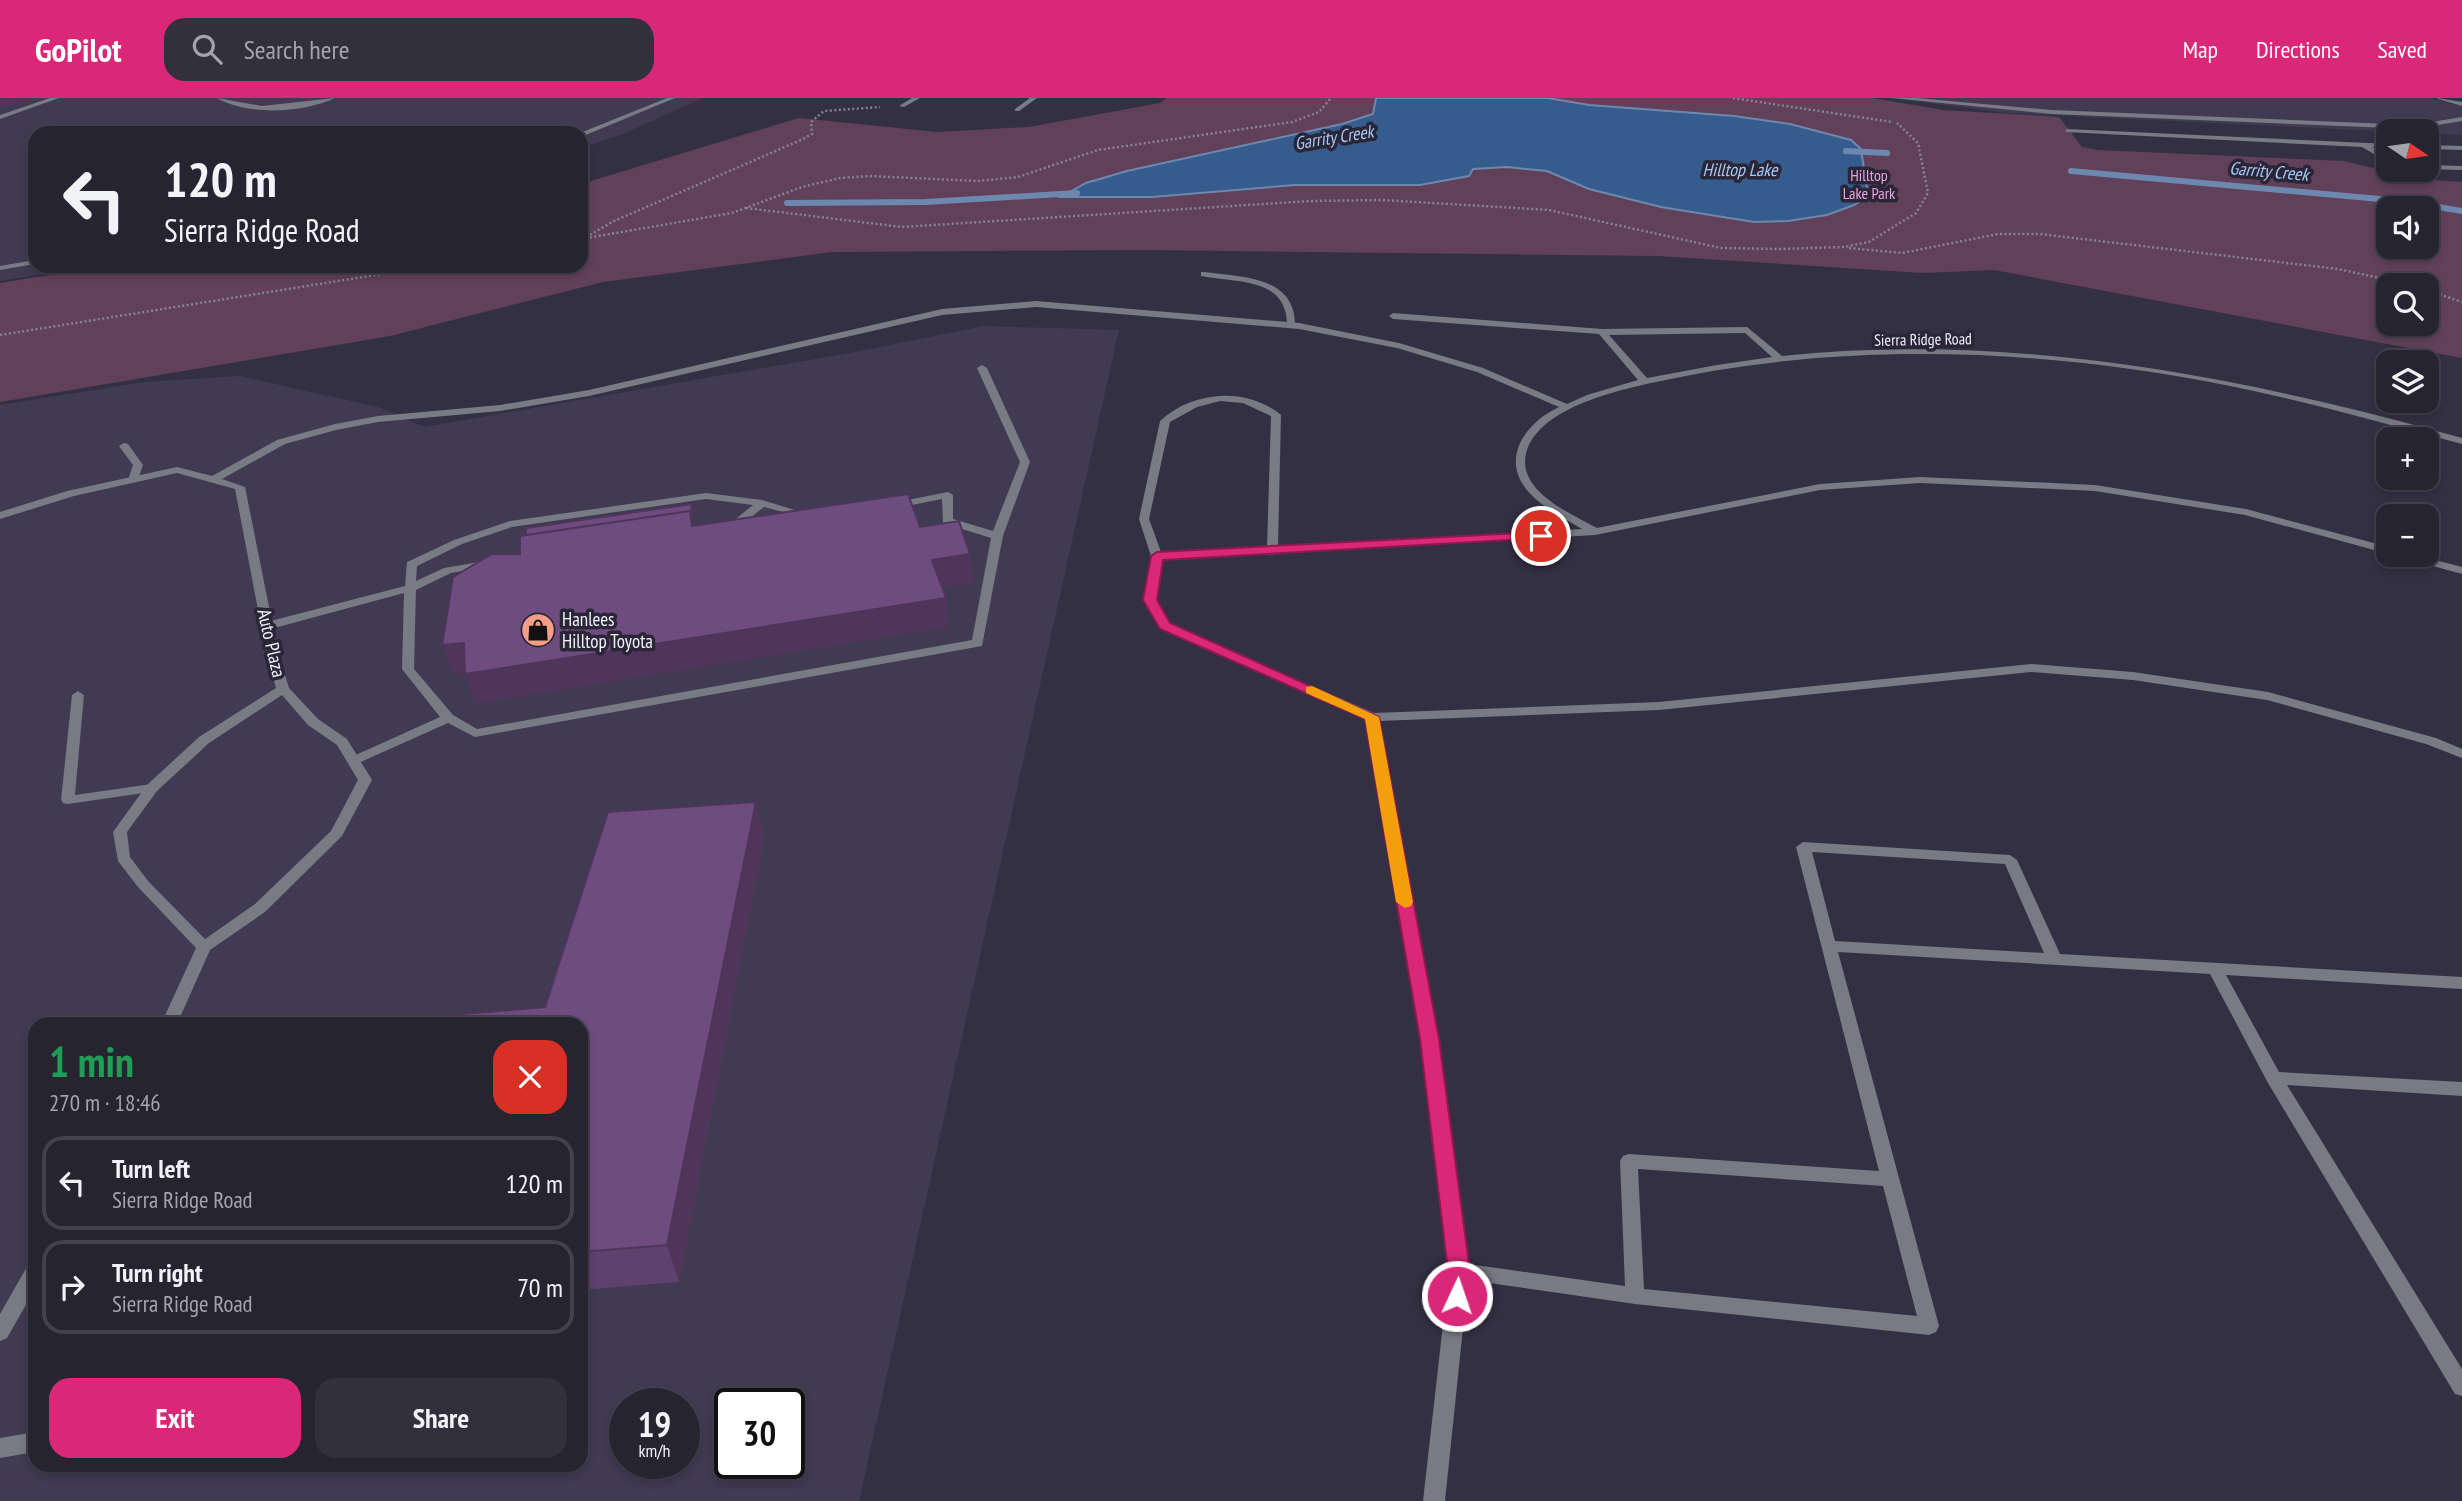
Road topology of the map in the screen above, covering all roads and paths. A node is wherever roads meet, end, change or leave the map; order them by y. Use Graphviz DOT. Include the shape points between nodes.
graph roads {
  1 [pos="55,98"];
  2 [pos="220,98"];
  3 [pos="332,98"];
  4 [pos="672,98"];
  5 [pos="917,98"];
  6 [pos="1034,98"];
  7 [pos="1331,98"];
  8 [pos="1895,98"];
  9 [pos="2440,98"];
  10 [pos="2462,104"];
  11 [pos="902,106"];
  12 [pos="1017,110"];
  13 [pos="0,117"];
  14 [pos="2462,119"];
  15 [pos="1897,123"];
  16 [pos="2067,131"];
  17 [pos="588,132"];
  18 [pos="2363,145"];
  19 [pos="2376,145"];
  20 [pos="2440,147"];
  21 [pos="2462,148"];
  22 [pos="2376,153"];
  23 [pos="2440,167"];
  24 [pos="2462,168"];
  25 [pos="746,208"];
  26 [pos="588,236"];
  27 [pos="588,238"];
  28 [pos="1844,247"];
  29 [pos="28,263"];
  30 [pos="0,268"];
  31 [pos="388,273"];
  32 [pos="1204,274"];
  33 [pos="2376,277"];
  34 [pos="2439,294"];
  35 [pos="2462,302"];
  36 [pos="1393,316"];
  37 [pos="1291,325"];
  38 [pos="1602,332"];
  39 [pos="0,335"];
  40 [pos="1780,359"];
  41 [pos="982,368"];
  42 [pos="1643,380"];
  43 [pos="1566,407"];
  44 [pos="2462,440"];
  45 [pos="124,446"];
  46 [pos="214,479"];
  47 [pos="133,480"];
  48 [pos="762,503"];
  49 [pos="882,508"];
  50 [pos="813,515"];
  51 [pos="0,516"];
  52 [pos="715,530"];
  53 [pos="1595,533"];
  54 [pos="997,536"];
  55 [pos="2376,547"];
  56 [pos="1272,552"];
  57 [pos="1157,556"];
  58 [pos="498,562"];
  59 [pos="2439,565"];
  60 [pos="2462,571"];
  61 [pos="411,588"];
  62 [pos="267,626"];
  63 [pos="283,690"];
  64 [pos="78,695"];
  65 [pos="1372,717"];
  66 [pos="448,718"];
  67 [pos="2462,754"];
  68 [pos="354,761"];
  69 [pos="152,788"];
  70 [pos="1832,946"];
  71 [pos="205,947"];
  72 [pos="2054,958"];
  73 [pos="2215,969"];
  74 [pos="2462,983"];
  75 [pos="172,1017"];
  76 [pos="2274,1078"];
  77 [pos="2462,1089"];
  78 [pos="1891,1180"];
  79 [pos="1459,1271"];
  80 [pos="28,1279"];
  81 [pos="1635,1296"];
  82 [pos="8,1303"];
  83 [pos="0,1332"];
  84 [pos="2462,1387"];
  85 [pos="28,1443"];
  86 [pos="0,1448"];
  87 [pos="1434,1501"];
  1 -- 13 [label="street"];
  2 -- 3 [label="street" via="251,109"];
  4 -- 17 [label="street"];
  5 -- 11 [label="street"];
  6 -- 12 [label="street"];
  7 -- 25 [label="path" via="1320,112 1292,122 1098,150 1018,177 978,181 840,178"];
  8 -- 14 [label="street" via="2026,110 2414,127"];
  9 -- 10 [label="street"];
  11 -- 26 [label="path" via="824,111 811,122 812,134 802,140"];
  15 -- 28 [label="path" via="1918,143 1928,193 1916,213 1901,225 1869,242"];
  16 -- 18 [label="street"];
  18 -- 19 [label="street"];
  18 -- 22 [label="street"];
  20 -- 21 [label="street"];
  23 -- 24 [label="street"];
  25 -- 27 [label="path" via="689,223"];
  25 -- 28 [label="path" via="902,227 1382,200 1549,210 1721,248"];
  28 -- 33 [label="path" via="1902,253 1998,234 2040,234 2337,268"];
  29 -- 30 [label="street"];
  31 -- 39 [label="path"];
  32 -- 37 [label="street" via="1267,285 1290,302"];
  34 -- 35 [label="path"];
  36 -- 38 [label="street"];
  37 -- 43 [label="street" via="1399,346 1480,370"];
  37 -- 46 [label="street" via="1075,305 942,312 589,393 335,427 281,442"];
  38 -- 40 [label="street" via="1747,330"];
  38 -- 42 [label="street"];
  40 -- 42 [label="street, Sierra Ridge Road"];
  40 -- 44 [label="street, Sierra Ridge Road" via="1997,354 2111,365 2230,383"];
  41 -- 54 [label="street" via="1025,462"];
  42 -- 43 [label="street, Sierra Ridge Road"];
  43 -- 53 [label="street, Sierra Ridge Road" via="1532,427 1521,444 1521,465 1527,485"];
  45 -- 47 [label="street" via="138,466"];
  46 -- 47 [label="street, Auto Plaza" via="177,470"];
  46 -- 62 [label="street, Auto Plaza" via="240,487"];
  47 -- 51 [label="street, Auto Plaza" via="71,493"];
  48 -- 50 [label="street" via="799,516"];
  48 -- 52 [label="street" via="741,520"];
  48 -- 61 [label="street" via="706,496 510,524 411,565"];
  49 -- 54 [label="street" via="948,495 947,521"];
  53 -- 55 [label="street" via="1820,487 1920,480 2095,488 2246,512"];
  53 -- 56 [label="street"];
  54 -- 66 [label="street" via="978,643 475,733"];
  56 -- 57 [label="street"];
  56 -- 57 [label="street" via="1276,415 1253,401 1223,396 1193,402 1165,421 1144,519"];
  57 -- 65 [label="street" via="1150,600 1165,626"];
  58 -- 61 [label="street" via="448,570"];
  59 -- 60 [label="street"];
  61 -- 62 [label="street"];
  61 -- 66 [label="street" via="408,669"];
  62 -- 63 [label="street, Auto Plaza"];
  63 -- 68 [label="street, Auto Plaza" via="313,722 342,742"];
  63 -- 69 [label="street" via="204,740"];
  64 -- 69 [label="street" via="68,800"];
  65 -- 67 [label="street" via="1659,706 2031,668 2133,676 2268,696 2431,741"];
  65 -- 79 [label="street" via="1429,1039"];
  66 -- 68 [label="street"];
  68 -- 71 [label="street" via="365,780 337,833 260,908"];
  69 -- 71 [label="street" via="120,832 123,858"];
  70 -- 72 [label="street"];
  70 -- 72 [label="street" via="1803,847 2010,860"];
  70 -- 78 [label="street"];
  71 -- 75 [label="street"];
  72 -- 73 [label="street"];
  73 -- 74 [label="street"];
  73 -- 76 [label="street"];
  76 -- 77 [label="street"];
  76 -- 84 [label="street"];
  78 -- 81 [label="street" via="1629,1161"];
  78 -- 81 [label="street" via="1929,1326"];
  79 -- 81 [label="street"];
  79 -- 87 [label="street"];
  80 -- 82 [label="street"];
  82 -- 83 [label="street"];
  85 -- 86 [label="street"];
}
